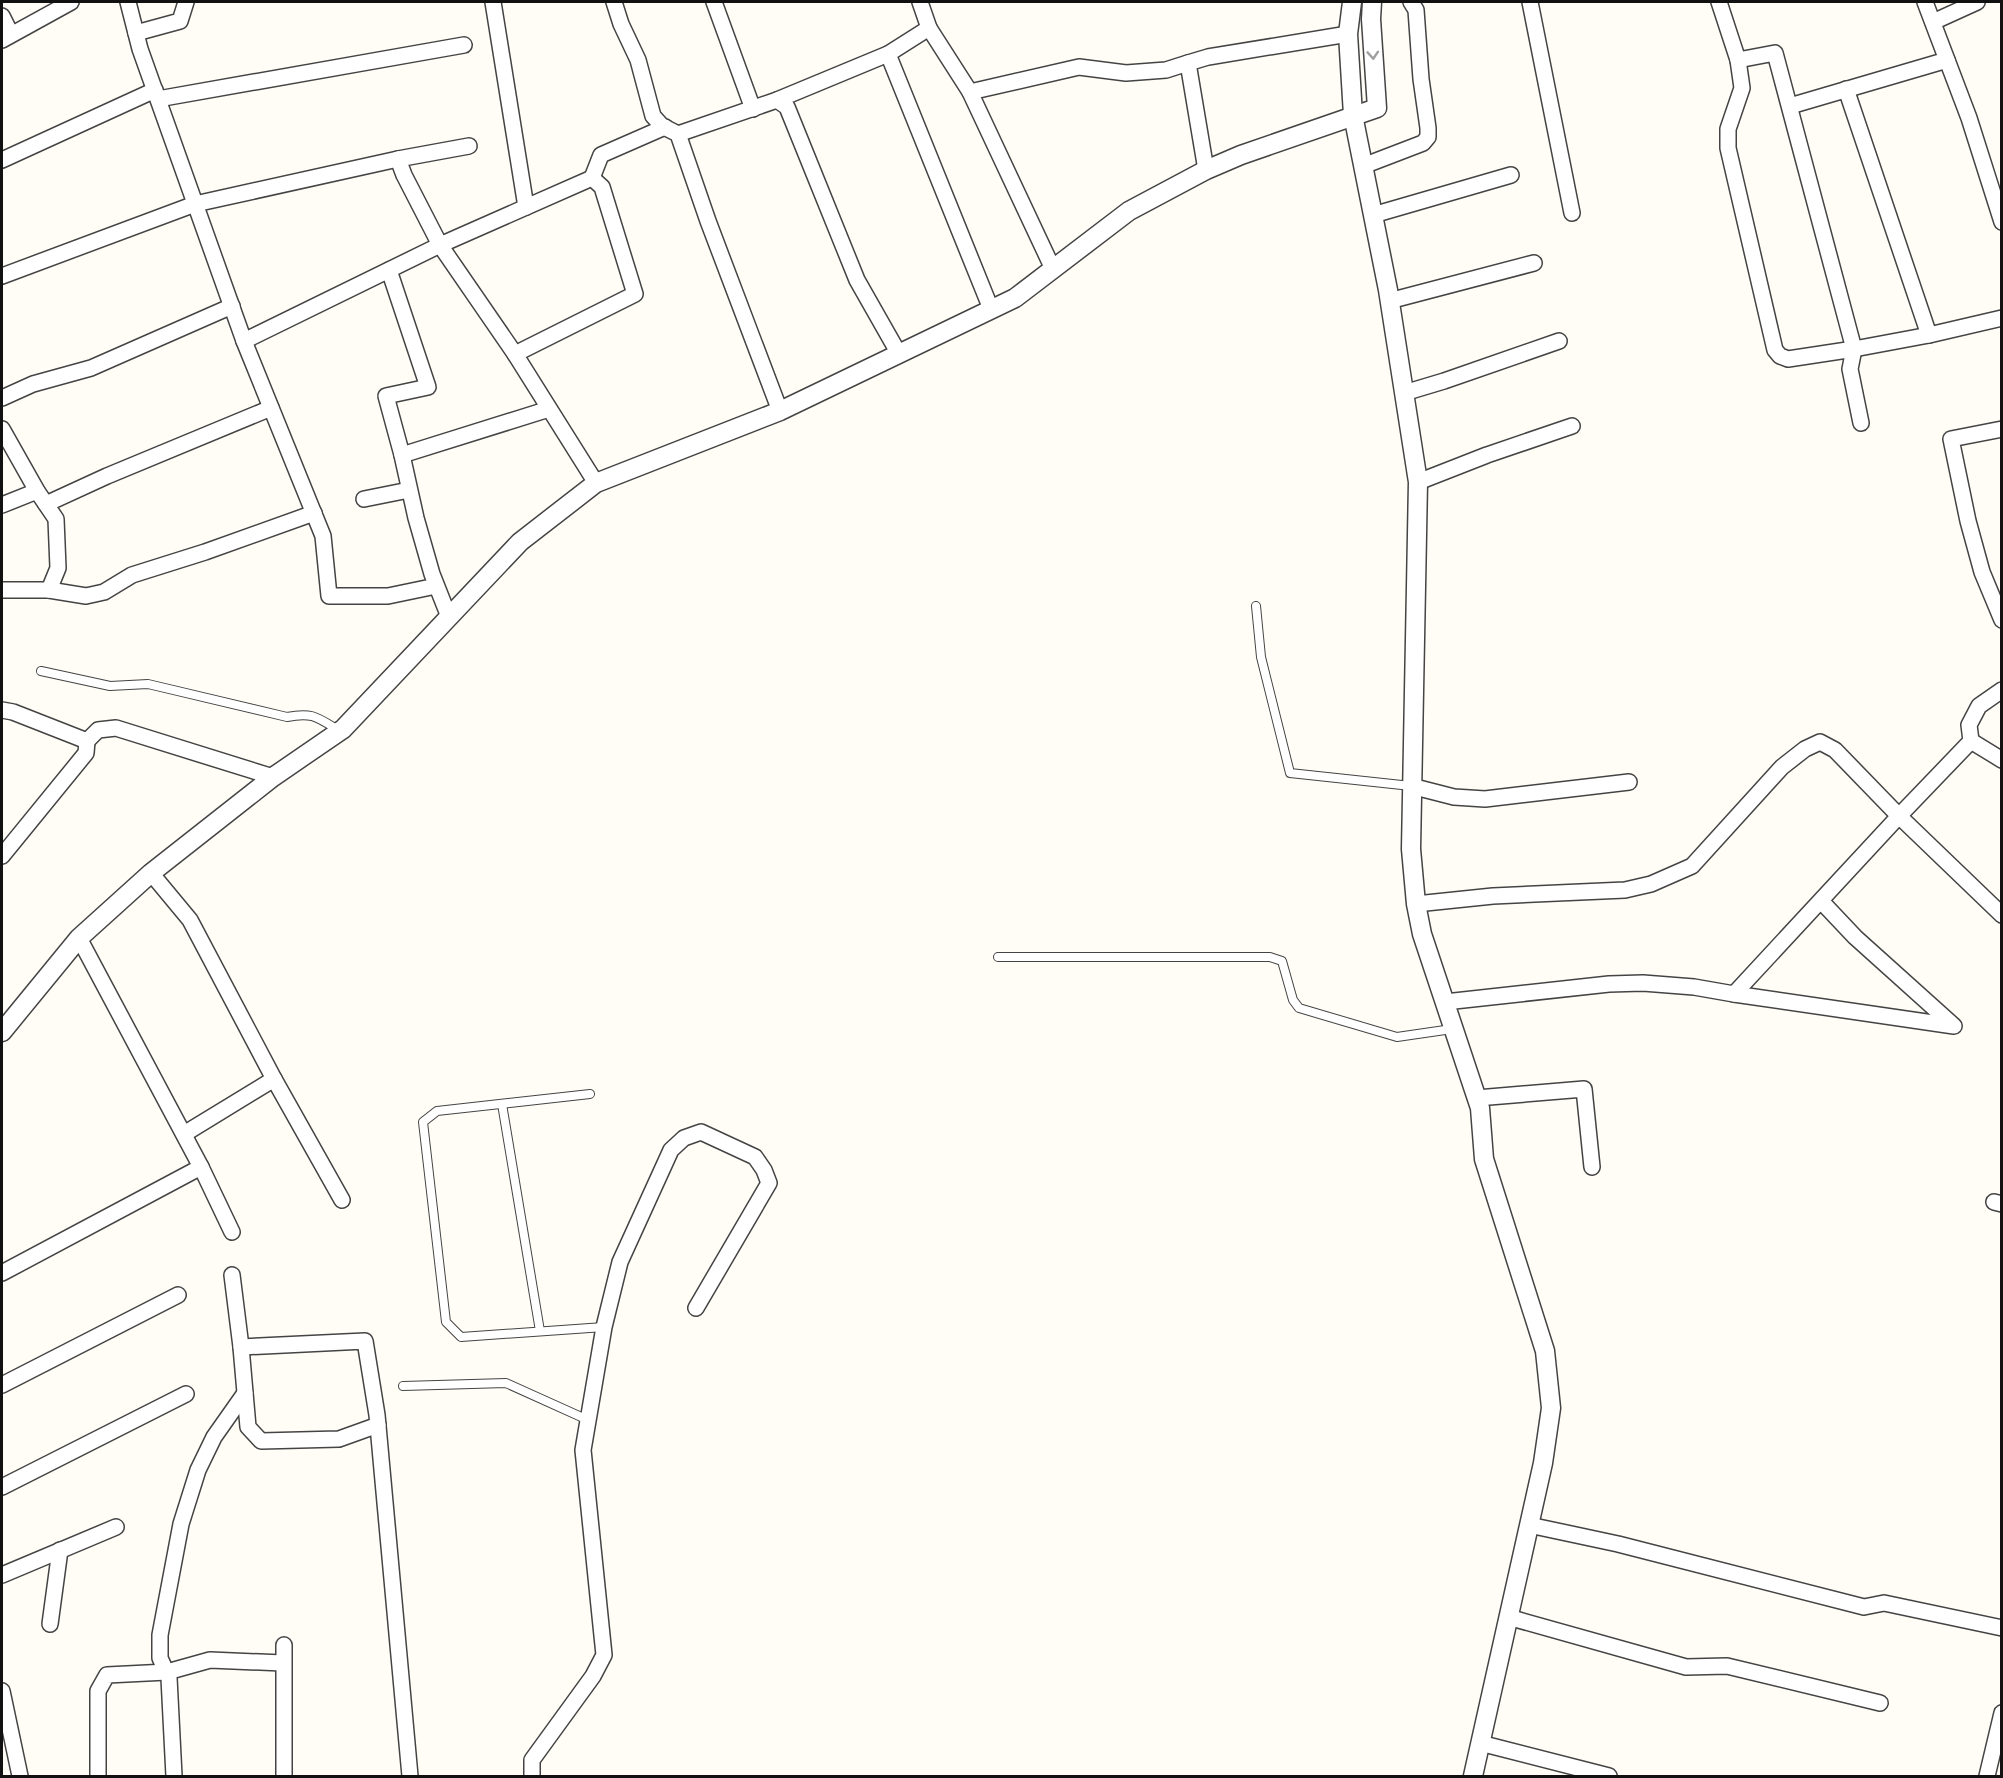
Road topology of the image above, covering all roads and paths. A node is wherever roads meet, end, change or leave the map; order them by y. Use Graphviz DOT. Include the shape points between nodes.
graph roads {
  1 [pos="71,2"];
  2 [pos="128,2"];
  3 [pos="186,2"];
  4 [pos="492,2"];
  5 [pos="614,2"];
  6 [pos="714,2"];
  7 [pos="920,2"];
  8 [pos="1352,2"];
  9 [pos="1411,2"];
  10 [pos="1530,2"];
  11 [pos="1719,2"];
  12 [pos="1925,2"];
  13 [pos="1977,2"];
  14 [pos="1376,3"];
  15 [pos="2,16"];
  16 [pos="1933,22"];
  17 [pos="929,28"];
  18 [pos="136,33"];
  19 [pos="1348,34"];
  20 [pos="6,37"];
  21 [pos="464,45"];
  22 [pos="888,54"];
  23 [pos="1738,60"];
  24 [pos="1947,60"];
  25 [pos="1188,63"];
  26 [pos="1846,89"];
  27 [pos="970,92"];
  28 [pos="156,95"];
  29 [pos="777,100"];
  30 [pos="1790,106"];
  31 [pos="753,109"];
  32 [pos="1353,115"];
  33 [pos="672,131"];
  34 [pos="469,146"];
  35 [pos="398,159"];
  36 [pos="2,160"];
  37 [pos="1363,166"];
  38 [pos="1206,170"];
  39 [pos="1511,176"];
  40 [pos="592,178"];
  41 [pos="195,204"];
  42 [pos="526,207"];
  43 [pos="1572,213"];
  44 [pos="1372,215"];
  45 [pos="2001,222"];
  46 [pos="440,245"];
  47 [pos="1534,263"];
  48 [pos="1053,268"];
  49 [pos="389,270"];
  50 [pos="2,276"];
  51 [pos="1389,301"];
  52 [pos="232,306"];
  53 [pos="991,309"];
  54 [pos="2001,318"];
  55 [pos="1929,335"];
  56 [pos="244,341"];
  57 [pos="1559,341"];
  58 [pos="1854,350"];
  59 [pos="515,354"];
  60 [pos="899,354"];
  61 [pos="1404,393"];
  62 [pos="2,398"];
  63 [pos="271,408"];
  64 [pos="549,409"];
  65 [pos="780,411"];
  66 [pos="1861,423"];
  67 [pos="1572,426"];
  68 [pos="2,429"];
  69 [pos="2001,429"];
  70 [pos="402,456"];
  71 [pos="1419,482"];
  72 [pos="596,483"];
  73 [pos="409,490"];
  74 [pos="37,491"];
  75 [pos="364,499"];
  76 [pos="46,504"];
  77 [pos="2,505"];
  78 [pos="314,513"];
  79 [pos="436,586"];
  80 [pos="2,590"];
  81 [pos="49,590"];
  82 [pos="1256,606"];
  83 [pos="449,617"];
  84 [pos="2001,620"];
  85 [pos="41,671"];
  86 [pos="2001,690"];
  87 [pos="2,710"];
  88 [pos="339,731"];
  89 [pos="87,741"];
  90 [pos="1971,741"];
  91 [pos="2001,760"];
  92 [pos="273,777"];
  93 [pos="1629,782"];
  94 [pos="1411,786"];
  95 [pos="1899,816"];
  96 [pos="2,856"];
  97 [pos="151,873"];
  98 [pos="1821,901"];
  99 [pos="1416,904"];
  100 [pos="2001,915"];
  101 [pos="79,938"];
  102 [pos="998,957"];
  103 [pos="1734,994"];
  104 [pos="1445,1002"];
  105 [pos="1454,1029"];
  106 [pos="2,1032"];
  107 [pos="274,1079"];
  108 [pos="590,1094"];
  109 [pos="1477,1098"];
  110 [pos="502,1104"];
  111 [pos="184,1134"];
  112 [pos="201,1167"];
  113 [pos="1592,1167"];
  114 [pos="342,1200"];
  115 [pos="232,1232"];
  116 [pos="2,1271"];
  117 [pos="232,1275"];
  118 [pos="178,1295"];
  119 [pos="696,1308"];
  120 [pos="604,1327"];
  121 [pos="540,1331"];
  122 [pos="241,1347"];
  123 [pos="2,1385"];
  124 [pos="403,1386"];
  125 [pos="245,1393"];
  126 [pos="186,1394"];
  127 [pos="588,1420"];
  128 [pos="378,1425"];
  129 [pos="2,1487"];
  130 [pos="1529,1525"];
  131 [pos="116,1527"];
  132 [pos="60,1550"];
  133 [pos="2,1575"];
  134 [pos="1508,1617"];
  135 [pos="50,1624"];
  136 [pos="2001,1628"];
  137 [pos="284,1645"];
  138 [pos="283,1663"];
  139 [pos="167,1672"];
  140 [pos="2,1699"];
  141 [pos="1880,1703"];
  142 [pos="2001,1713"];
  143 [pos="1480,1743"];
  144 [pos="20,1776"];
  145 [pos="98,1776"];
  146 [pos="174,1776"];
  147 [pos="284,1776"];
  148 [pos="410,1776"];
  149 [pos="532,1776"];
  150 [pos="1473,1776"];
  151 [pos="1610,1776"];
  152 [pos="1988,1776"];
  1 -- 20 [label="street"];
  2 -- 18 [label="street"];
  3 -- 18 [label="street" via="180,21"];
  4 -- 42 [label="street"];
  5 -- 33 [label="street" via="638,60 653,116"];
  6 -- 31 [label="street"];
  7 -- 17 [label="street"];
  8 -- 19 [label="street"];
  9 -- 37 [label="street" via="1416,10 1428,137 1423,143"];
  10 -- 43 [label="street"];
  11 -- 23 [label="street"];
  12 -- 16 [label="street"];
  13 -- 16 [label="street"];
  14 -- 32 [label="street, one-way" via="1371,18 1377,108"];
  15 -- 20 [label="street"];
  16 -- 24 [label="street"];
  17 -- 22 [label="street"];
  17 -- 27 [label="street"];
  18 -- 28 [label="street"];
  19 -- 25 [label="street"];
  19 -- 32 [label="street"];
  21 -- 28 [label="street"];
  22 -- 29 [label="street"];
  22 -- 53 [label="street"];
  23 -- 30 [label="street" via="1775,52"];
  23 -- 58 [label="street" via="1742,88 1728,129 1728,148 1775,350 1788,359"];
  24 -- 26 [label="street"];
  24 -- 45 [label="street"];
  25 -- 27 [label="street" via="1166,70 1126,73 1079,67"];
  25 -- 38 [label="street"];
  26 -- 30 [label="street"];
  26 -- 55 [label="street"];
  27 -- 48 [label="street"];
  28 -- 36 [label="street"];
  28 -- 41 [label="street"];
  29 -- 31 [label="street"];
  29 -- 60 [label="street" via="787,107 857,280"];
  30 -- 58 [label="street"];
  31 -- 33 [label="street"];
  32 -- 37 [label="street"];
  32 -- 38 [label="street"];
  33 -- 40 [label="street" via="601,155"];
  33 -- 65 [label="street"];
  34 -- 35 [label="street"];
  35 -- 41 [label="street"];
  35 -- 46 [label="street"];
  37 -- 44 [label="street"];
  38 -- 48 [label="street" via="1129,211"];
  39 -- 44 [label="street"];
  40 -- 42 [label="street"];
  40 -- 59 [label="street" via="602,187 635,294"];
  41 -- 50 [label="street"];
  41 -- 52 [label="street"];
  42 -- 46 [label="street"];
  44 -- 51 [label="street"];
  46 -- 49 [label="street"];
  46 -- 59 [label="street"];
  47 -- 51 [label="street"];
  48 -- 53 [label="street" via="1015,297"];
  49 -- 56 [label="street"];
  49 -- 70 [label="street" via="428,387 386,396"];
  51 -- 61 [label="street"];
  52 -- 56 [label="street"];
  52 -- 62 [label="street" via="91,368 33,384"];
  53 -- 60 [label="street"];
  54 -- 55 [label="street"];
  55 -- 58 [label="street"];
  56 -- 63 [label="street"];
  57 -- 61 [label="street"];
  58 -- 66 [label="street" via="1850,369"];
  59 -- 64 [label="street"];
  60 -- 65 [label="street"];
  61 -- 71 [label="street"];
  63 -- 76 [label="street"];
  63 -- 78 [label="street"];
  64 -- 70 [label="street"];
  64 -- 72 [label="street"];
  65 -- 72 [label="street"];
  67 -- 71 [label="street"];
  68 -- 74 [label="street"];
  69 -- 84 [label="street" via="1952,440 1968,521"];
  70 -- 73 [label="street"];
  71 -- 94 [label="street"];
  72 -- 83 [label="street" via="520,542"];
  73 -- 75 [label="street"];
  73 -- 79 [label="street"];
  74 -- 76 [label="street"];
  74 -- 77 [label="street"];
  76 -- 81 [label="street" via="56,519 57,568"];
  78 -- 79 [label="street" via="323,536 329,596 388,596"];
  78 -- 81 [label="street" via="132,575 104,592 86,596"];
  79 -- 83 [label="street"];
  80 -- 81 [label="street"];
  82 -- 94 [label="lane" via="1261,657 1290,773"];
  83 -- 88 [label="street"];
  85 -- 88 [label="lane" via="111,686 148,684 287,717 315,715"];
  86 -- 90 [label="street" via="1979,706 1969,724"];
  87 -- 89 [label="street"];
  88 -- 92 [label="street"];
  89 -- 92 [label="street" via="98,730 116,728"];
  89 -- 96 [label="street" via="86,753"];
  90 -- 91 [label="street"];
  90 -- 95 [label="street"];
  92 -- 97 [label="street"];
  93 -- 94 [label="street" via="1485,799 1454,797"];
  94 -- 99 [label="street"];
  95 -- 98 [label="street"];
  95 -- 99 [label="street" via="1835,750 1820,742 1782,767 1692,866 1651,884 1625,890"];
  95 -- 100 [label="street"];
  97 -- 101 [label="street"];
  97 -- 107 [label="street" via="190,920"];
  98 -- 103 [label="street"];
  98 -- 103 [label="street" via="1954,1026"];
  99 -- 104 [label="street"];
  101 -- 106 [label="street"];
  101 -- 111 [label="street"];
  102 -- 105 [label="lane" via="1270,957 1282,961 1299,1008 1397,1037"];
  103 -- 104 [label="street" via="1643,983"];
  104 -- 105 [label="street"];
  105 -- 109 [label="street"];
  107 -- 111 [label="street"];
  107 -- 114 [label="street"];
  108 -- 110 [label="lane"];
  109 -- 113 [label="street" via="1584,1089"];
  109 -- 130 [label="street" via="1484,1159 1545,1351 1551,1408 1544,1462"];
  110 -- 121 [label="lane"];
  110 -- 121 [label="lane" via="437,1111 423,1122 446,1322 461,1337"];
  111 -- 112 [label="street"];
  112 -- 115 [label="street"];
  112 -- 116 [label="street"];
  117 -- 122 [label="street"];
  118 -- 123 [label="street"];
  119 -- 120 [label="street" via="769,1184 755,1157 700,1131 671,1150 620,1262"];
  120 -- 121 [label="lane"];
  120 -- 127 [label="street"];
  122 -- 125 [label="street"];
  122 -- 128 [label="street" via="365,1341"];
  124 -- 127 [label="lane" via="506,1383"];
  125 -- 128 [label="street" via="248,1427 261,1442 339,1439"];
  125 -- 139 [label="street" via="214,1437 198,1470 181,1524 160,1635 160,1658"];
  126 -- 129 [label="street"];
  127 -- 149 [label="street" via="583,1450 604,1655 532,1760"];
  128 -- 148 [label="street"];
  130 -- 134 [label="street"];
  130 -- 136 [label="street" via="1864,1607 1884,1603"];
  131 -- 132 [label="street"];
  132 -- 133 [label="street"];
  132 -- 135 [label="street"];
  134 -- 141 [label="street" via="1686,1667 1727,1666"];
  134 -- 143 [label="street"];
  137 -- 138 [label="street"];
  138 -- 139 [label="street" via="210,1660"];
  138 -- 147 [label="street"];
  139 -- 145 [label="street" via="107,1675 98,1691"];
  139 -- 146 [label="street"];
  140 -- 144 [label="street"];
  142 -- 152 [label="street"];
  143 -- 150 [label="street"];
  143 -- 151 [label="street"];
}
